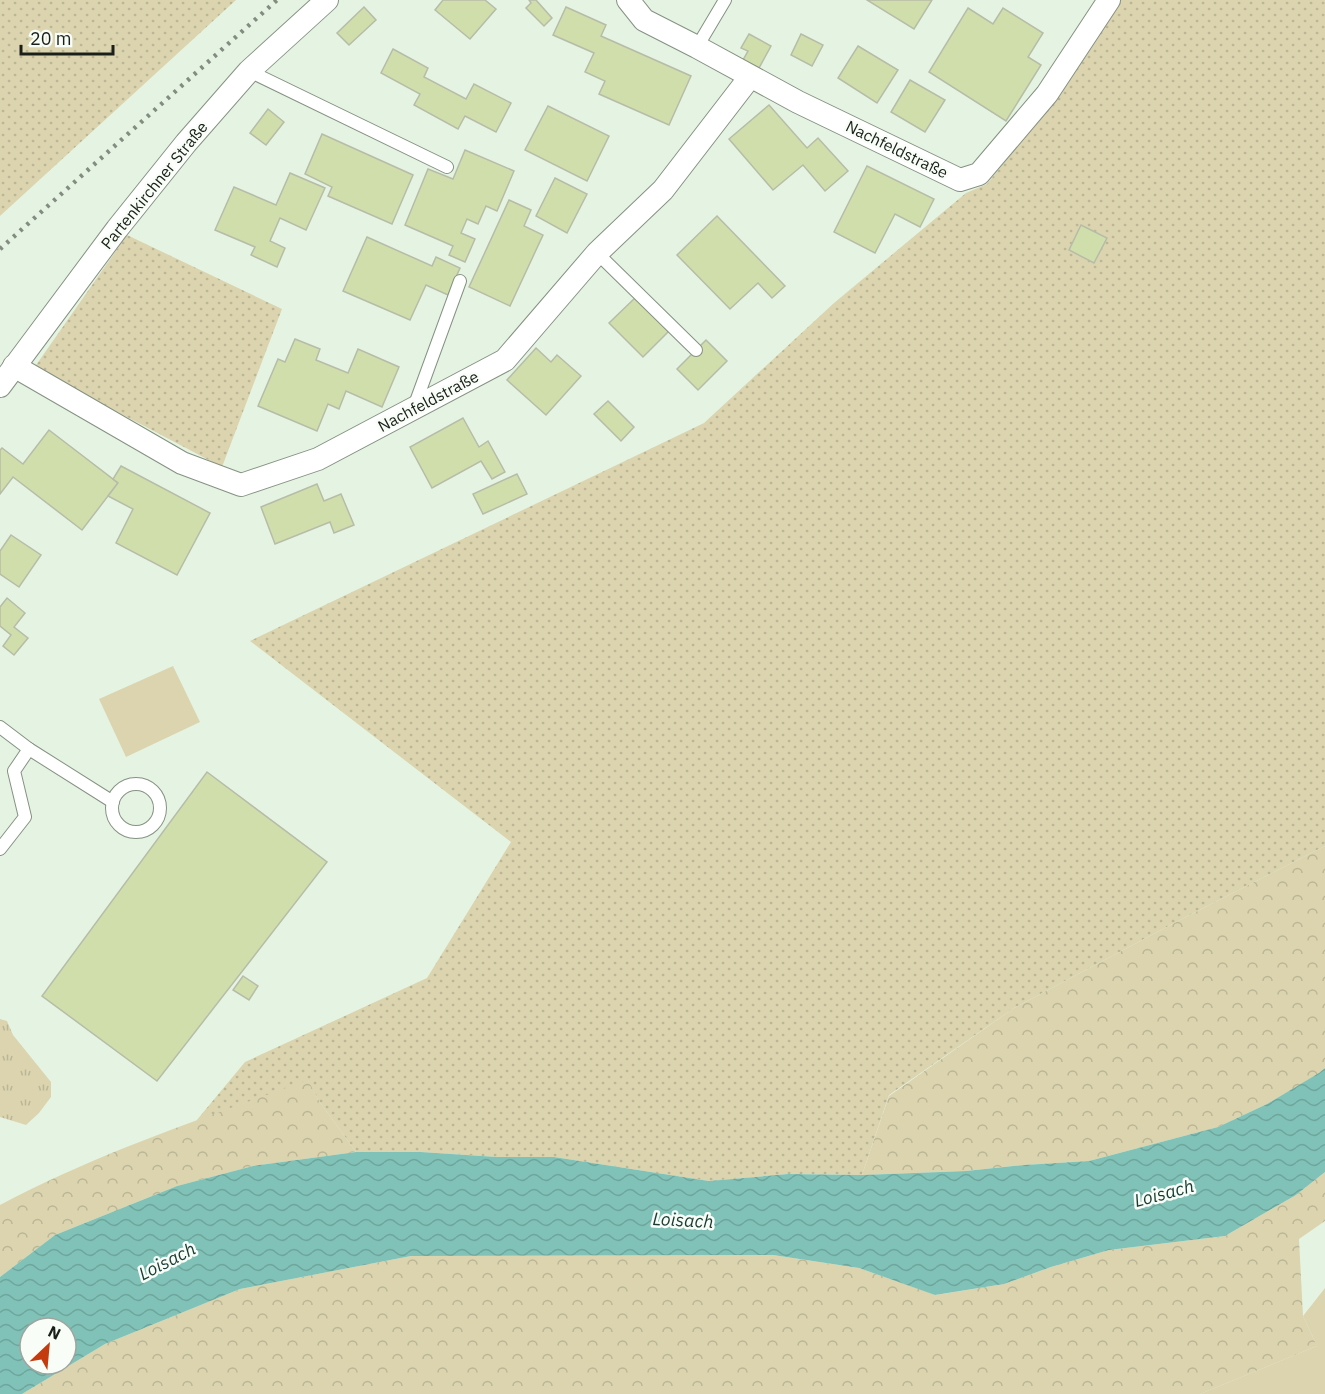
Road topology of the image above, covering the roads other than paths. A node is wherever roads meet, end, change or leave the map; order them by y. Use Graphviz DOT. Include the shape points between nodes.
graph roads {
  1 [pos="327,0"];
  2 [pos="628,0"];
  3 [pos="725,0"];
  4 [pos="1108,0"];
  5 [pos="697,46"];
  6 [pos="249,70"];
  7 [pos="750,77"];
  8 [pos="447,167"];
  9 [pos="597,253"];
  10 [pos="460,281"];
  11 [pos="696,350"];
  12 [pos="14,366"];
  13 [pos="0,387"];
  14 [pos="414,408"];
  15 [pos="0,727"];
  16 [pos="29,749"];
  17 [pos="113,802"];
  18 [pos="0,849"];
  1 -- 6 [label="street, Partenkirchner Straße"];
  2 -- 5 [label="street, Nachfeldstraße" via="644,20"];
  3 -- 5 [label="lane"];
  4 -- 7 [label="street, Nachfeldstraße" via="1047,94 979,174 960,180"];
  5 -- 7 [label="street, Nachfeldstraße"];
  6 -- 8 [label="lane"];
  6 -- 12 [label="street, Partenkirchner Straße" via="117,229"];
  7 -- 9 [label="street, Nachfeldstraße" via="663,189"];
  9 -- 11 [label="lane"];
  9 -- 14 [label="street, Nachfeldstraße" via="505,360"];
  10 -- 14 [label="lane"];
  12 -- 13 [label="street, Partenkirchner Straße"];
  12 -- 14 [label="street, Nachfeldstraße" via="182,463 241,485 318,459"];
  15 -- 16 [label="lane"];
  16 -- 17 [label="lane"];
  16 -- 18 [label="lane" via="14,771 25,817"];
}
